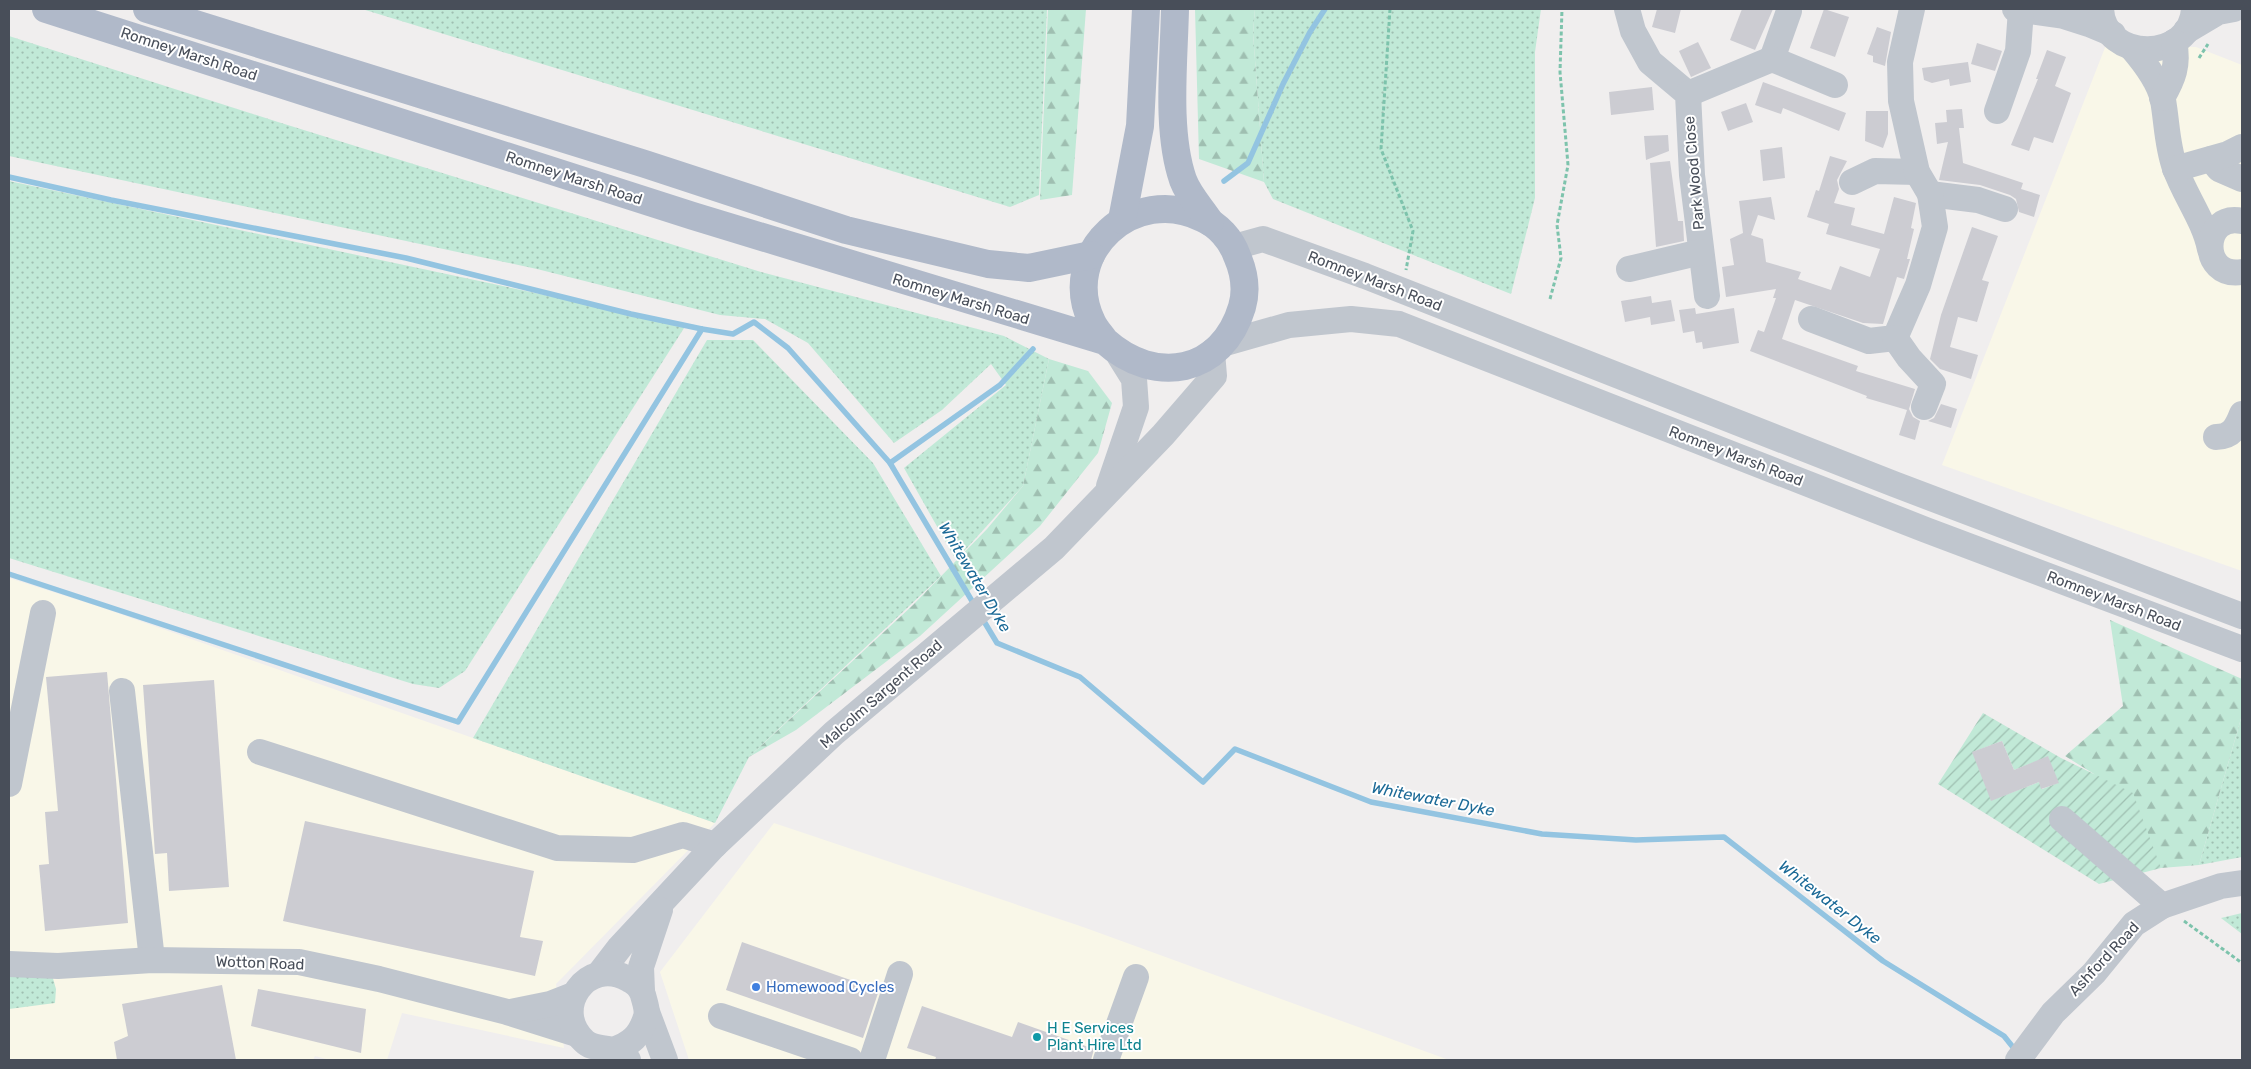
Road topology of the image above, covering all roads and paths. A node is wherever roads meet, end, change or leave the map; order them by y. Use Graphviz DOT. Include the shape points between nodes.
graph roads {
  1 [pos="46,9"];
  2 [pos="147,9"];
  3 [pos="1146,9"];
  4 [pos="1175,9"];
  5 [pos="1390,9"];
  6 [pos="1562,9"];
  7 [pos="1627,9"];
  8 [pos="1912,9"];
  9 [pos="2101,9"];
  10 [pos="2234,9"];
  11 [pos="2024,10"];
  12 [pos="1789,11"];
  13 [pos="2185,27"];
  14 [pos="2122,41"];
  15 [pos="1772,59"];
  16 [pos="1835,85"];
  17 [pos="1688,94"];
  18 [pos="2162,98"];
  19 [pos="1997,111"];
  20 [pos="2241,148"];
  21 [pos="2211,159"];
  22 [pos="2175,170"];
  23 [pos="1917,172"];
  24 [pos="2242,179"];
  25 [pos="1852,182"];
  26 [pos="1930,194"];
  27 [pos="2191,204"];
  28 [pos="2005,209"];
  29 [pos="1122,220"];
  30 [pos="2236,221"];
  31 [pos="1210,222"];
  32 [pos="1234,248"];
  33 [pos="2210,249"];
  34 [pos="1701,252"];
  35 [pos="1091,255"];
  36 [pos="1629,269"];
  37 [pos="2237,275"];
  38 [pos="1403,291"];
  39 [pos="1707,296"];
  40 [pos="1550,299"];
  41 [pos="1811,320"];
  42 [pos="1895,338"];
  43 [pos="1112,348"];
  44 [pos="1217,348"];
  45 [pos="1924,407"];
  46 [pos="2242,414"];
  47 [pos="2216,437"];
  48 [pos="1106,493"];
  49 [pos="43,613"];
  50 [pos="2242,616"];
  51 [pos="2242,649"];
  52 [pos="122,691"];
  53 [pos="260,752"];
  54 [pos="9,784"];
  55 [pos="2062,819"];
  56 [pos="715,844"];
  57 [pos="2242,883"];
  58 [pos="663,903"];
  59 [pos="2162,906"];
  60 [pos="152,960"];
  61 [pos="2242,963"];
  62 [pos="9,964"];
  63 [pos="600,973"];
  64 [pos="900,974"];
  65 [pos="1136,978"];
  66 [pos="573,995"];
  67 [pos="644,1001"];
  68 [pos="507,1012"];
  69 [pos="721,1016"];
  70 [pos="577,1034"];
  71 [pos="2024,1052"];
  72 [pos="620,1055"];
  73 [pos="665,1060"];
  74 [pos="850,1060"];
  75 [pos="872,1060"];
  76 [pos="1106,1060"];
  1 -- 43 [label="main road, Romney Marsh Road"];
  2 -- 35 [label="main road, Romney Marsh Road" via="846,230 988,264 1029,268"];
  3 -- 29 [label="main road" via="1140,126"];
  4 -- 31 [label="main road" via="1172,122 1183,179"];
  5 -- 38 [label="path" via="1381,149 1413,231"];
  6 -- 40 [label="path" via="1560,72 1568,165 1557,225 1561,258"];
  7 -- 17 [label="street, Park Wood Close" via="1633,31 1650,62"];
  8 -- 23 [label="street" via="1900,62 1901,101"];
  9 -- 14 [label="street" via="2107,27"];
  10 -- 13 [label="street" via="2218,12"];
  11 -- 14 [label="street" via="2090,24"];
  11 -- 19 [label="street" via="2018,51"];
  12 -- 15 [label="street"];
  13 -- 14 [label="street" via="2159,49 2148,50"];
  13 -- 18 [label="street" via="2175,76"];
  14 -- 18 [label="street" via="2145,63"];
  15 -- 16 [label="street"];
  15 -- 17 [label="street, Park Wood Close"];
  17 -- 34 [label="street, Park Wood Close" via="1692,174"];
  18 -- 22 [label="street" via="2169,151"];
  20 -- 21 [label="street"];
  21 -- 22 [label="street"];
  21 -- 24 [label="street" via="2219,169"];
  22 -- 27 [label="street"];
  23 -- 25 [label="street" via="1875,171"];
  23 -- 26 [label="street"];
  26 -- 28 [label="street" via="1978,200"];
  26 -- 42 [label="street" via="1935,227 1918,285"];
  27 -- 30 [label="street" via="2206,218"];
  27 -- 33 [label="street"];
  29 -- 31 [label="main road" via="1143,210 1166,207 1189,211"];
  29 -- 35 [label="main road" via="1104,235"];
  30 -- 33 [label="street" via="2215,231"];
  31 -- 32 [label="main road"];
  32 -- 38 [label="street, Romney Marsh Road" via="1263,239"];
  32 -- 44 [label="main road" via="1244,272 1245,298 1237,323"];
  33 -- 37 [label="street" via="2216,263"];
  34 -- 36 [label="street, Park Wood Close"];
  34 -- 39 [label="street, Park Wood Close"];
  35 -- 43 [label="main road" via="1085,277 1085,300 1092,322"];
  38 -- 50 [label="street, Romney Marsh Road"];
  41 -- 42 [label="street" via="1869,341"];
  42 -- 45 [label="street" via="1933,384"];
  43 -- 44 [label="main road" via="1140,365 1161,369 1184,366 1204,358"];
  43 -- 48 [label="street, Malcolm Sargent Road" via="1134,379 1136,407"];
  44 -- 48 [label="street, Malcolm Sargent Road" via="1214,376 1164,435"];
  44 -- 51 [label="street, Romney Marsh Road" via="1289,325 1351,319 1399,324 1926,530"];
  46 -- 47 [label="street" via="2229,435"];
  48 -- 56 [label="street, Malcolm Sargent Road" via="1054,548 834,733"];
  49 -- 54 [label="street"];
  52 -- 60 [label="street"];
  53 -- 56 [label="street" via="557,848 632,850 683,835"];
  55 -- 59 [label="street"];
  56 -- 58 [label="street, Malcolm Sargent Road"];
  57 -- 59 [label="street, Ashford Road" via="2221,886"];
  58 -- 63 [label="street, Malcolm Sargent Road" via="620,947"];
  58 -- 67 [label="street, Malcolm Sargent Road" via="641,967"];
  59 -- 61 [label="path"];
  59 -- 71 [label="street, Ashford Road" via="2134,924 2094,973 2053,1013"];
  60 -- 62 [label="street, Wotton Road" via="58,966"];
  60 -- 68 [label="street, Wotton Road" via="299,962"];
  63 -- 66 [label="street, Wotton Road" via="586,979"];
  63 -- 67 [label="street" via="621,974 633,981"];
  64 -- 75 [label="street"];
  65 -- 76 [label="street"];
  66 -- 68 [label="street, Wotton Road" via="550,1004"];
  66 -- 70 [label="street" via="570,1013"];
  67 -- 72 [label="street, Wotton Road" via="642,1031"];
  67 -- 73 [label="street"];
  68 -- 70 [label="street, Wotton Road"];
  69 -- 74 [label="street"];
  70 -- 72 [label="street, Wotton Road" via="586,1043"];
}
